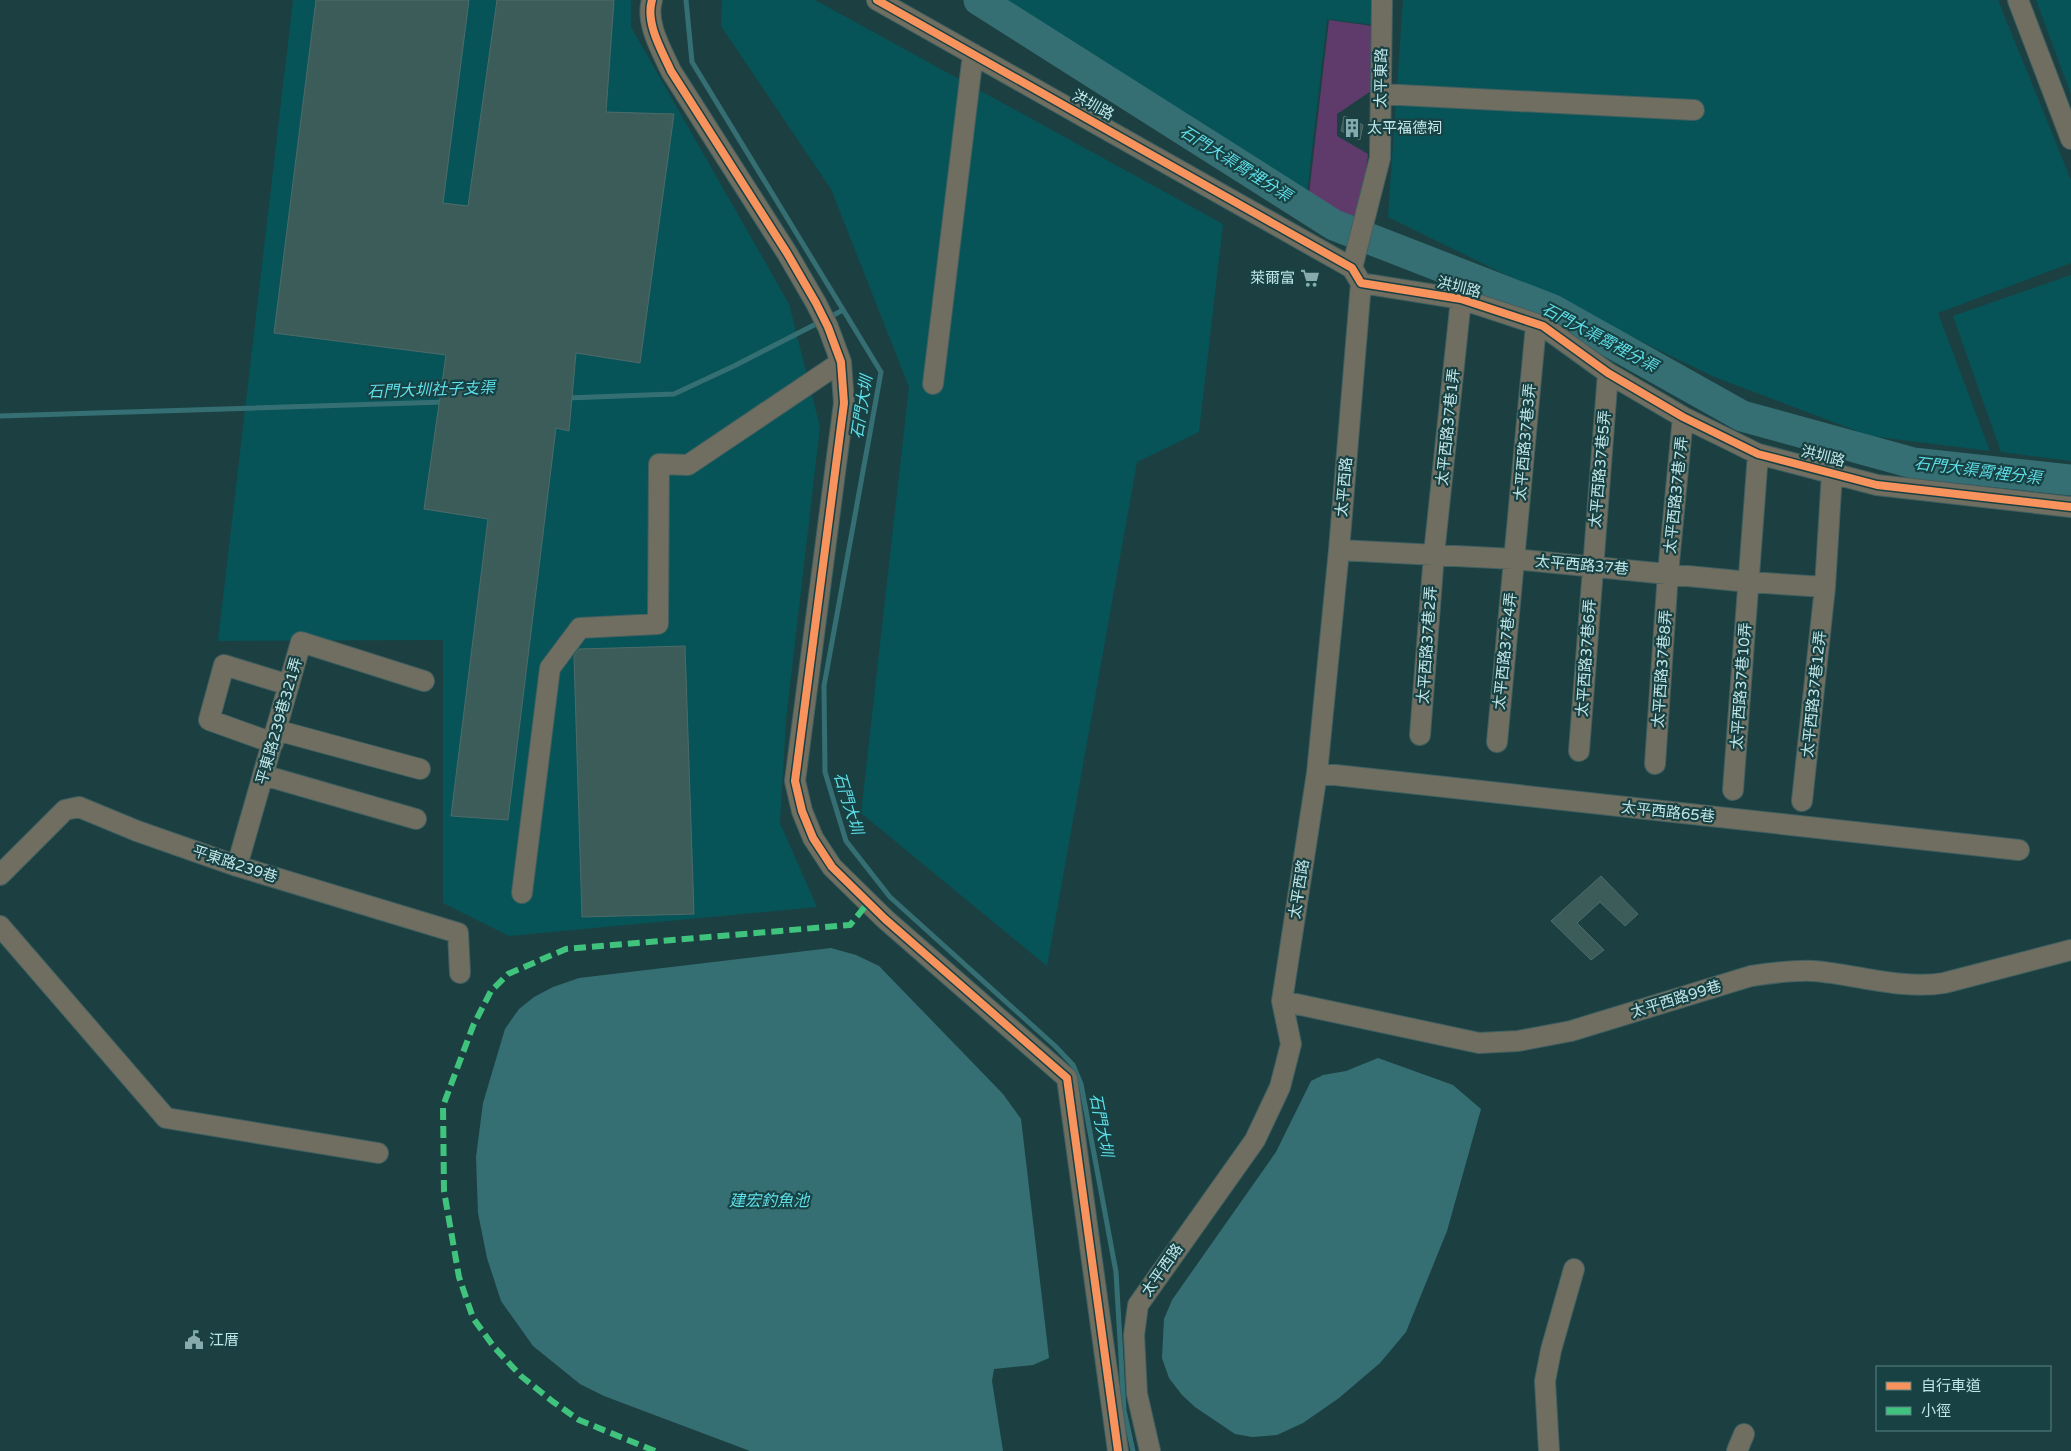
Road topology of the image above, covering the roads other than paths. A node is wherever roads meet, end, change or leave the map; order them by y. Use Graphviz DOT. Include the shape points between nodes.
graph roads {
  1 [pos="652,0"];
  2 [pos="877,0"];
  3 [pos="1382,0"];
  4 [pos="2018,0"];
  5 [pos="973,54"];
  6 [pos="1381,94"];
  7 [pos="1694,110"];
  8 [pos="2071,139"];
  9 [pos="1357,275"];
  10 [pos="1461,299"];
  11 [pos="1536,325"];
  12 [pos="841,362"];
  13 [pos="1608,373"];
  14 [pos="933,384"];
  15 [pos="1683,417"];
  16 [pos="1758,454"];
  17 [pos="1832,473"];
  18 [pos="2071,507"];
  19 [pos="1339,550"];
  20 [pos="1434,554"];
  21 [pos="1514,559"];
  22 [pos="1593,566"];
  23 [pos="1668,573"];
  24 [pos="1749,582"];
  25 [pos="1825,587"];
  26 [pos="424,681"];
  27 [pos="289,685"];
  28 [pos="1420,735"];
  29 [pos="275,736"];
  30 [pos="1496,742"];
  31 [pos="1579,751"];
  32 [pos="1655,764"];
  33 [pos="420,769"];
  34 [pos="1317,773"];
  35 [pos="263,775"];
  36 [pos="1733,790"];
  37 [pos="1802,801"];
  38 [pos="416,819"];
  39 [pos="2019,850"];
  40 [pos="237,866"];
  41 [pos="0,875"];
  42 [pos="522,893"];
  43 [pos="0,926"];
  44 [pos="2071,950"];
  45 [pos="460,973"];
  46 [pos="1282,1001"];
  47 [pos="378,1153"];
  48 [pos="1574,1269"];
  49 [pos="1118,1451"];
  50 [pos="1150,1451"];
  51 [pos="1549,1451"];
  1 -- 12 [label="street" via="649,10 658,43 671,72 787,253 828,327"];
  2 -- 5 [label="street, 洪圳路"];
  3 -- 6 [label="street, 太平東路"];
  4 -- 8 [label="street"];
  5 -- 9 [label="street, 洪圳路"];
  5 -- 14 [label="street"];
  6 -- 7 [label="street"];
  6 -- 9 [label="street, 太平東路" via="1380,158 1358,247"];
  9 -- 10 [label="street, 洪圳路"];
  9 -- 19 [label="street, 太平西路"];
  10 -- 11 [label="street, 洪圳路"];
  10 -- 20 [label="street, 太平西路37巷1弄"];
  11 -- 13 [label="street, 洪圳路" via="1543,326"];
  11 -- 21 [label="street, 太平西路37巷3弄"];
  12 -- 42 [label="street" via="688,465 659,464 658,624 580,628 550,668"];
  12 -- 49 [label="street" via="844,403 795,781 802,811 813,838 832,867 868,903 1067,1078"];
  13 -- 15 [label="street, 洪圳路"];
  13 -- 22 [label="street, 太平西路37巷5弄"];
  15 -- 16 [label="street, 洪圳路"];
  15 -- 23 [label="street, 太平西路37巷7弄"];
  16 -- 17 [label="street, 洪圳路"];
  16 -- 24 [label="street, 太平西路37巷10弄"];
  17 -- 18 [label="street, 洪圳路" via="1876,485"];
  17 -- 25 [label="street, 太平西路37巷12弄"];
  19 -- 20 [label="street, 太平西路37巷"];
  19 -- 34 [label="street, 太平西路"];
  20 -- 21 [label="street, 太平西路37巷"];
  20 -- 28 [label="street, 太平西路37巷2弄"];
  21 -- 22 [label="street, 太平西路37巷"];
  21 -- 30 [label="street, 太平西路37巷4弄"];
  22 -- 23 [label="street, 太平西路37巷"];
  22 -- 31 [label="street, 太平西路37巷6弄"];
  23 -- 24 [label="street, 太平西路37巷"];
  23 -- 32 [label="street, 太平西路37巷8弄"];
  24 -- 25 [label="street, 太平西路37巷"];
  24 -- 36 [label="street, 太平西路37巷10弄"];
  25 -- 37 [label="street, 太平西路37巷12弄"];
  26 -- 27 [label="street, 平東路239巷321弄" via="301,642"];
  27 -- 29 [label="street, 平東路239巷321弄"];
  27 -- 29 [label="street" via="224,665 209,720"];
  29 -- 33 [label="street"];
  29 -- 35 [label="street, 平東路239巷321弄"];
  34 -- 39 [label="street, 太平西路65巷"];
  34 -- 46 [label="street, 太平西路"];
  35 -- 38 [label="street"];
  35 -- 40 [label="street, 平東路239巷321弄"];
  40 -- 41 [label="street, 平東路239巷" via="79,807 65,810"];
  40 -- 45 [label="street, 平東路239巷" via="458,933"];
  43 -- 47 [label="street" via="166,1118"];
  44 -- 46 [label="street, 太平西路99巷" via="1923,986 1813,971 1751,976 1571,1031 1518,1041 1479,1042"];
  46 -- 50 [label="street, 太平西路" via="1291,1044 1280,1087 1255,1140 1138,1305 1134,1336 1137,1394"];
  48 -- 51 [label="street" via="1545,1381"];
}
